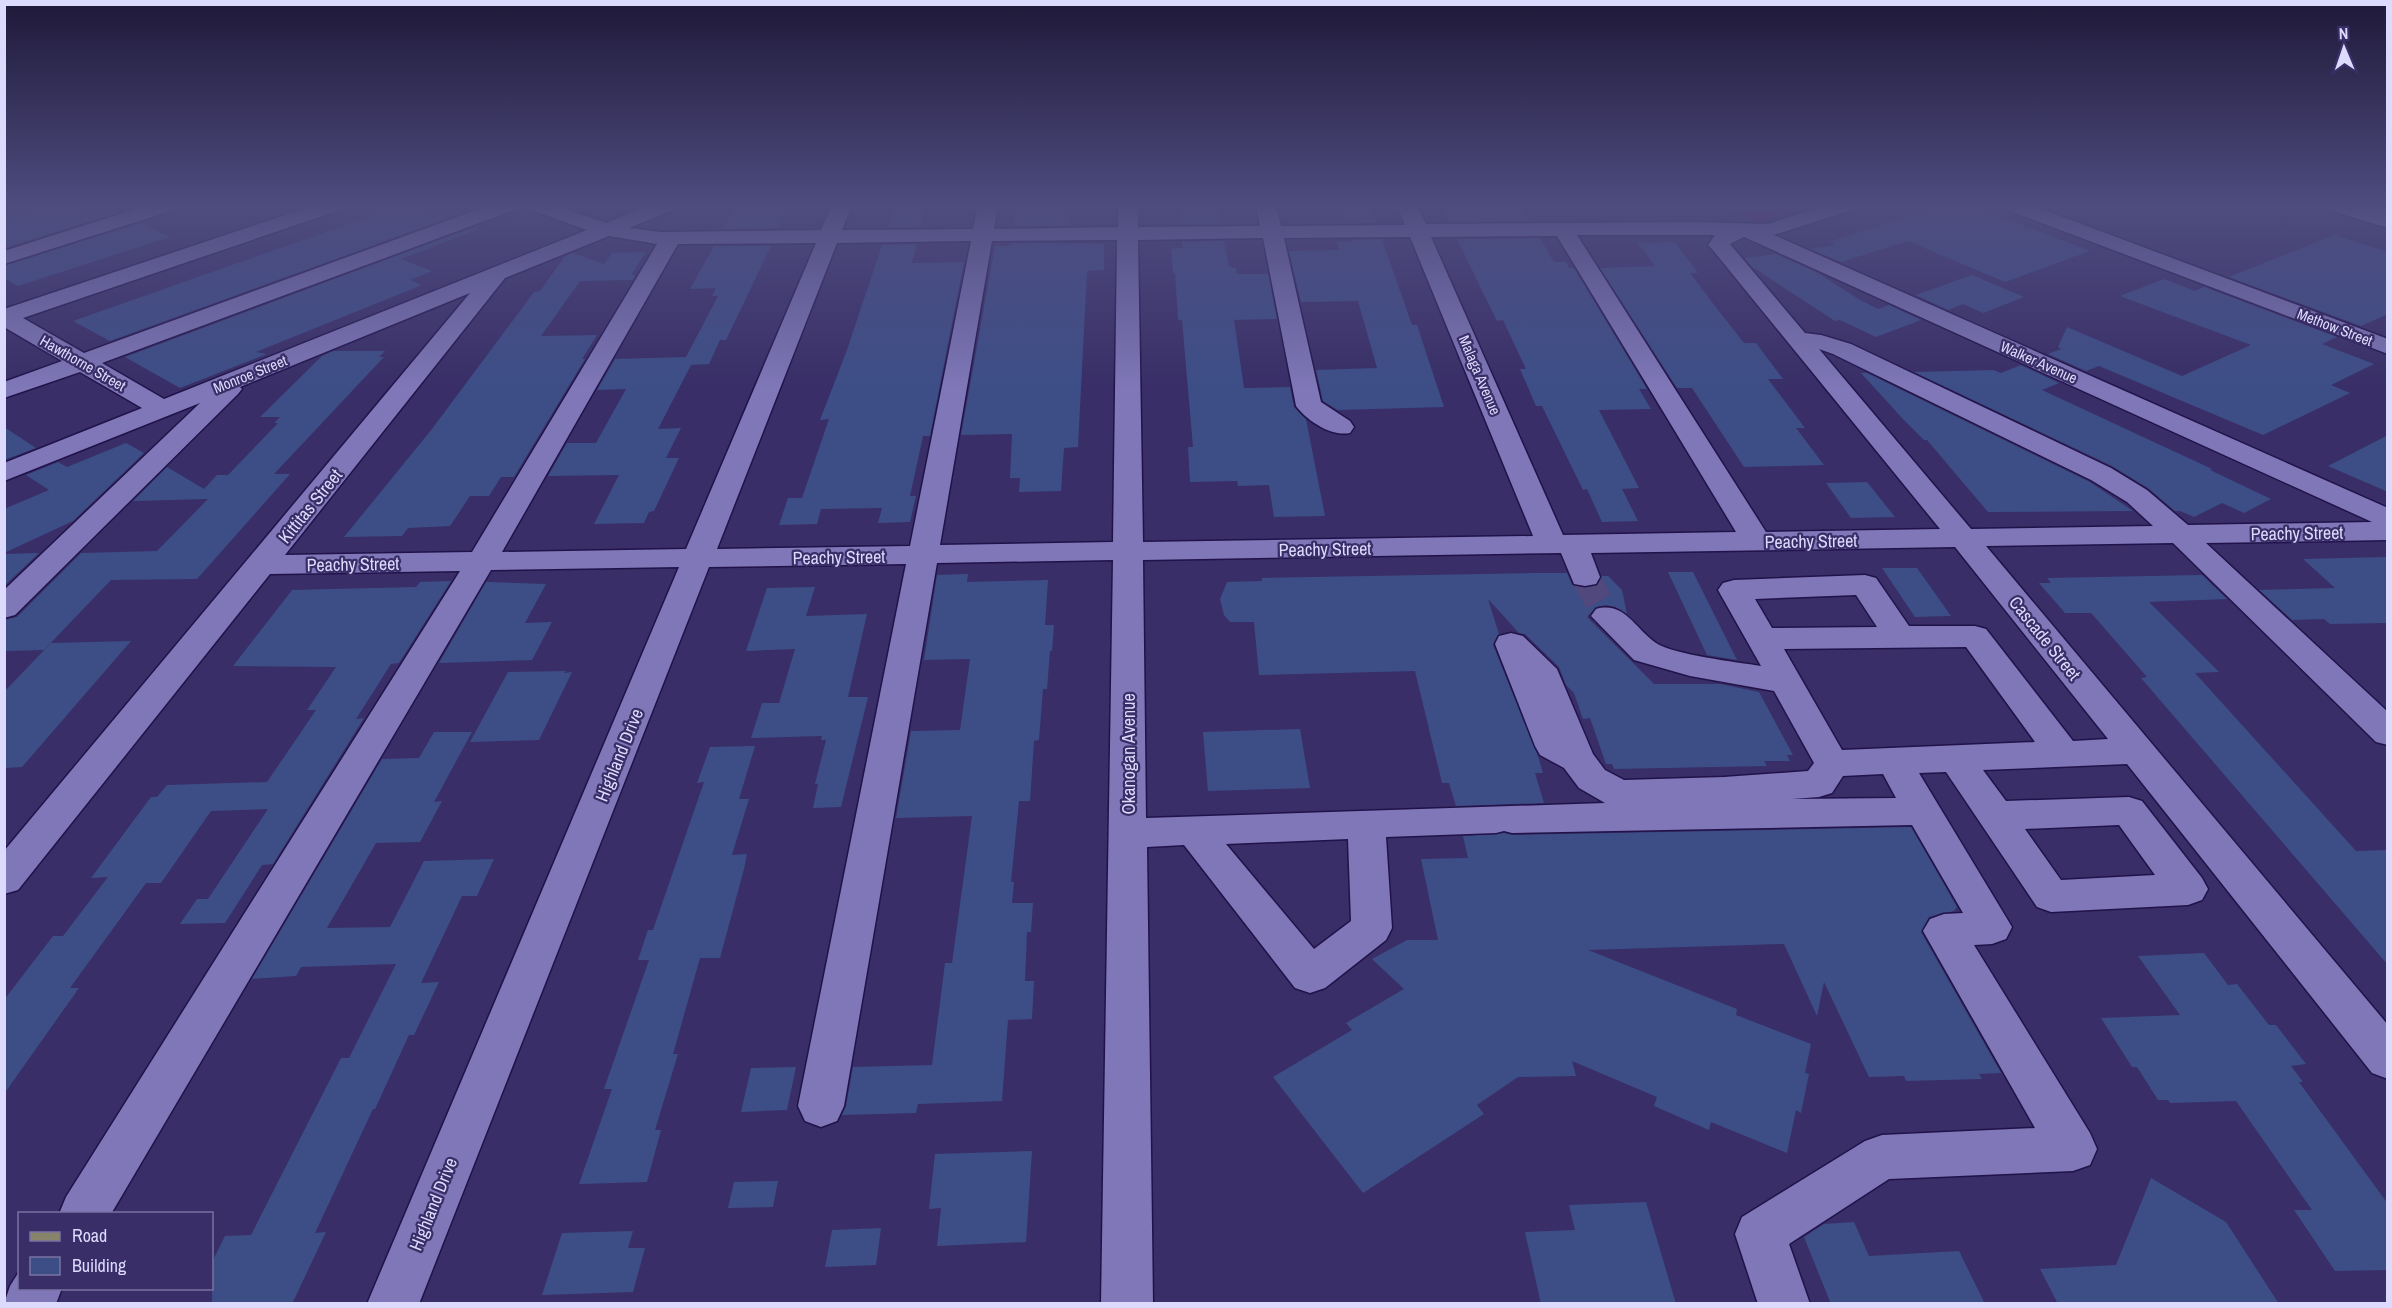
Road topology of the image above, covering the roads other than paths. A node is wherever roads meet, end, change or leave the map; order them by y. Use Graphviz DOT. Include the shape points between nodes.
graph roads {
  1 [pos="156,266"];
  2 [pos="343,266"];
  3 [pos="520,266"];
  4 [pos="645,266"];
  5 [pos="818,266"];
  6 [pos="976,266"];
  7 [pos="1128,266"];
  8 [pos="1278,266"];
  9 [pos="1434,266"];
  10 [pos="1586,266"];
  11 [pos="1737,266"];
  12 [pos="1824,266"];
  13 [pos="2174,266"];
  14 [pos="496,276"];
  15 [pos="5,317"];
  16 [pos="1799,340"];
  17 [pos="2388,347"];
  18 [pos="81,362"];
  19 [pos="242,378"];
  20 [pos="4,391"];
  21 [pos="162,409"];
  22 [pos="1341,427"];
  23 [pos="4,473"];
  24 [pos="2388,519"];
  25 [pos="2388,531"];
  26 [pos="2181,535"];
  27 [pos="1964,539"];
  28 [pos="1757,542"];
  29 [pos="1562,545"];
  30 [pos="1128,552"];
  31 [pos="923,555"];
  32 [pos="699,559"];
  33 [pos="481,562"];
  34 [pos="262,565"];
  35 [pos="1585,577"];
  36 [pos="4,608"];
  37 [pos="1607,616"];
  38 [pos="1900,637"];
  39 [pos="1763,639"];
  40 [pos="1785,682"];
  41 [pos="2388,733"];
  42 [pos="2137,751"];
  43 [pos="2063,754"];
  44 [pos="1577,759"];
  45 [pos="1957,760"];
  46 [pos="1893,761"];
  47 [pos="1832,763"];
  48 [pos="1923,811"];
  49 [pos="1995,816"];
  50 [pos="1366,824"];
  51 [pos="1194,831"];
  52 [pos="1128,833"];
  53 [pos="4,879"];
  54 [pos="2388,1059"];
  55 [pos="821,1106"];
  56 [pos="84,1212"];
  57 [pos="36,1290"];
  58 [pos="28,1304"];
  59 [pos="393,1304"];
  60 [pos="1127,1304"];
  61 [pos="1784,1304"];
  1 -- 15 [label="street"];
  2 -- 18 [label="street"];
  3 -- 14 [label="street, Kittitas Street"];
  4 -- 33 [label="street"];
  5 -- 32 [label="street, Highland Drive"];
  6 -- 31 [label="street"];
  7 -- 30 [label="street, Okanogan Avenue"];
  8 -- 22 [label="street" via="1309,406"];
  9 -- 29 [label="street, Malaga Avenue"];
  10 -- 28 [label="street"];
  11 -- 16 [label="street, Cascade Street"];
  12 -- 24 [label="street, Walker Avenue"];
  13 -- 17 [label="street, Methow Street"];
  14 -- 19 [label="street, Monroe Street"];
  14 -- 34 [label="street, Kittitas Street"];
  15 -- 18 [label="street, Hawthorne Street"];
  16 -- 26 [label="street" via="1842,349 2101,474 2137,496"];
  16 -- 27 [label="street, Cascade Street"];
  18 -- 20 [label="street"];
  18 -- 21 [label="street, Hawthorne Street"];
  19 -- 21 [label="street, Monroe Street"];
  19 -- 36 [label="street"];
  21 -- 23 [label="street, Monroe Street"];
  25 -- 26 [label="street, Peachy Street"];
  26 -- 27 [label="street, Peachy Street"];
  26 -- 41 [label="street"];
  27 -- 28 [label="street, Peachy Street"];
  27 -- 42 [label="street, Cascade Street"];
  28 -- 29 [label="street, Peachy Street"];
  29 -- 30 [label="street, Peachy Street"];
  29 -- 35 [label="street, Malaga Avenue"];
  30 -- 31 [label="street, Peachy Street"];
  30 -- 52 [label="street, Okanogan Avenue"];
  31 -- 32 [label="street, Peachy Street"];
  31 -- 55 [label="street"];
  32 -- 33 [label="street, Peachy Street"];
  32 -- 59 [label="street, Highland Drive"];
  33 -- 34 [label="street, Peachy Street"];
  33 -- 56 [label="street"];
  34 -- 53 [label="street, Kittitas Street"];
  37 -- 40 [label="street" via="1646,651 1690,665"];
  38 -- 39 [label="street"];
  38 -- 39 [label="street" via="1865,585 1734,590"];
  38 -- 43 [label="street" via="1975,636"];
  39 -- 40 [label="street"];
  40 -- 47 [label="street"];
  42 -- 43 [label="street"];
  42 -- 54 [label="street, Cascade Street"];
  43 -- 45 [label="street"];
  44 -- 47 [label="street" via="1592,779 1619,794 1819,784"];
  45 -- 46 [label="street"];
  45 -- 49 [label="street"];
  46 -- 47 [label="street"];
  46 -- 48 [label="street"];
  48 -- 50 [label="street"];
  48 -- 61 [label="street" via="1992,927 1944,931 2073,1149 1882,1157 1760,1234"];
  50 -- 51 [label="street"];
  50 -- 51 [label="street" via="1372,928 1310,975"];
  51 -- 52 [label="street"];
  52 -- 60 [label="street, Okanogan Avenue"];
  57 -- 58 [label="street"];
}
